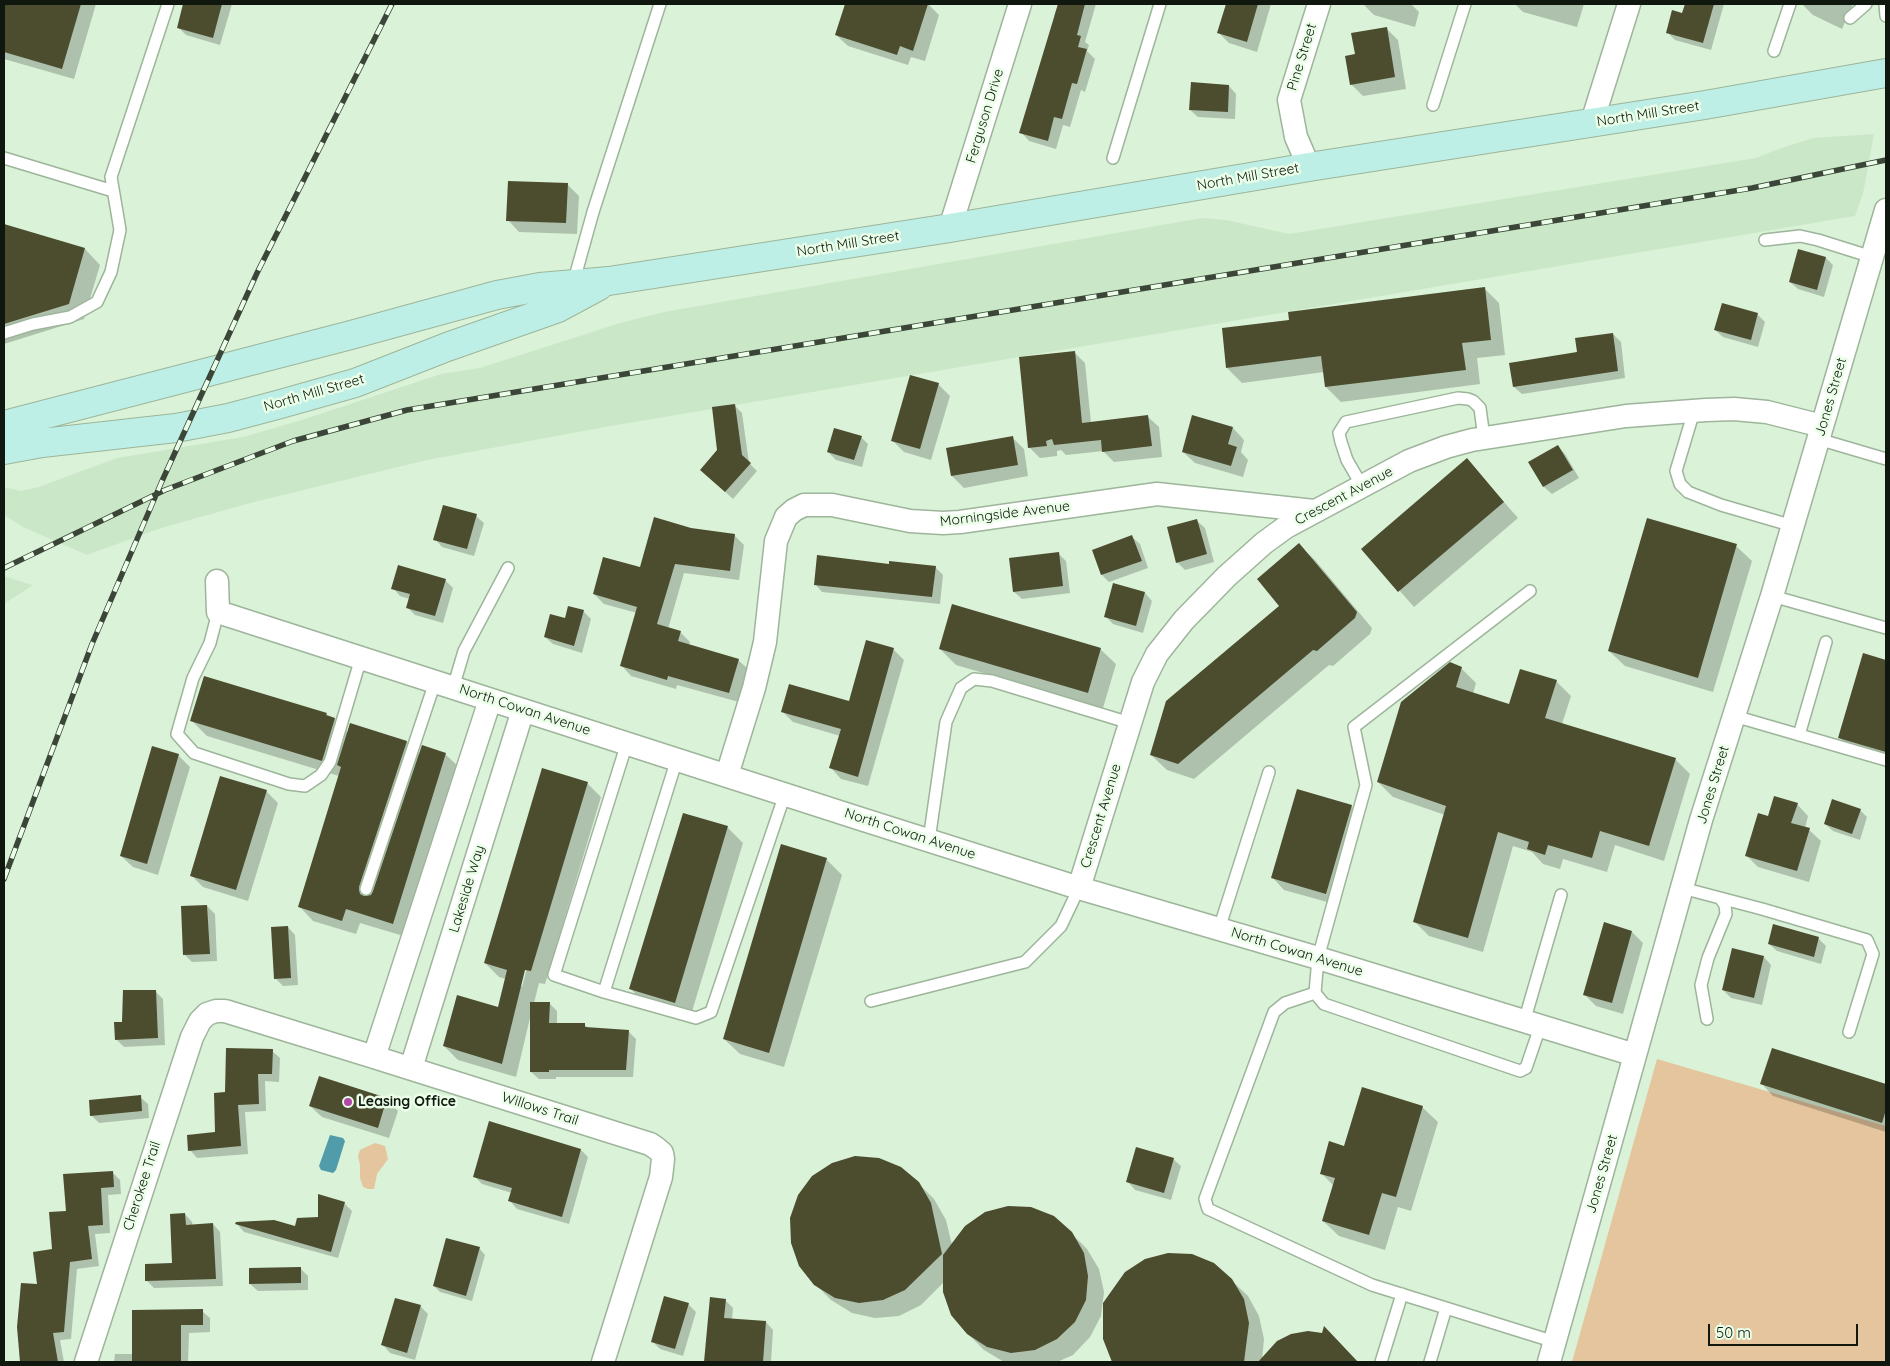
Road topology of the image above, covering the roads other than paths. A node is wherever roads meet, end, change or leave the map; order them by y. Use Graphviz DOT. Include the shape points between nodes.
graph roads {
  1 [pos="168,4"];
  2 [pos="660,4"];
  3 [pos="1020,4"];
  4 [pos="1160,4"];
  5 [pos="1318,4"];
  6 [pos="1465,4"];
  7 [pos="1629,4"];
  8 [pos="1790,4"];
  9 [pos="1866,4"];
  10 [pos="1885,4"];
  11 [pos="1886,16"];
  12 [pos="1850,18"];
  13 [pos="1774,51"];
  14 [pos="1886,73"];
  15 [pos="1433,105"];
  16 [pos="1592,122"];
  17 [pos="4,158"];
  18 [pos="1113,158"];
  19 [pos="1309,167"];
  20 [pos="113,190"];
  21 [pos="1886,210"];
  22 [pos="950,228"];
  23 [pos="1765,240"];
  24 [pos="1872,257"];
  25 [pos="609,281"];
  26 [pos="573,284"];
  27 [pos="4,333"];
  28 [pos="1694,411"];
  29 [pos="4,426"];
  30 [pos="1820,433"];
  31 [pos="1484,438"];
  32 [pos="4,450"];
  33 [pos="1886,459"];
  34 [pos="1362,486"];
  35 [pos="1314,511"];
  36 [pos="1792,526"];
  37 [pos="508,568"];
  38 [pos="217,581"];
  39 [pos="1530,591"];
  40 [pos="1772,596"];
  41 [pos="218,612"];
  42 [pos="1886,628"];
  43 [pos="1826,642"];
  44 [pos="361,658"];
  45 [pos="444,685"];
  46 [pos="490,700"];
  47 [pos="523,710"];
  48 [pos="1734,716"];
  49 [pos="1130,723"];
  50 [pos="1799,735"];
  51 [pos="627,743"];
  52 [pos="677,759"];
  53 [pos="1886,760"];
  54 [pos="1269,772"];
  55 [pos="726,775"];
  56 [pos="784,794"];
  57 [pos="928,840"];
  58 [pos="1079,888"];
  59 [pos="1682,888"];
  60 [pos="366,890"];
  61 [pos="1561,895"];
  62 [pos="1720,898"];
  63 [pos="1219,929"];
  64 [pos="1318,958"];
  65 [pos="604,992"];
  66 [pos="1315,993"];
  67 [pos="871,1001"];
  68 [pos="207,1014"];
  69 [pos="1707,1019"];
  70 [pos="1532,1025"];
  71 [pos="1849,1032"];
  72 [pos="1635,1055"];
  73 [pos="374,1057"];
  74 [pos="411,1068"];
  75 [pos="1402,1294"];
  76 [pos="1446,1308"];
  77 [pos="1552,1352"];
  78 [pos="86,1362"];
  79 [pos="603,1362"];
  80 [pos="1381,1362"];
  81 [pos="1430,1362"];
  1 -- 20 [label="lane" via="111,177"];
  2 -- 26 [label="lane"];
  3 -- 22 [label="street, Ferguson Drive"];
  4 -- 18 [label="lane"];
  5 -- 19 [label="street, Pine Street" via="1289,100 1296,137"];
  6 -- 15 [label="lane"];
  7 -- 16 [label="street"];
  8 -- 13 [label="lane"];
  9 -- 12 [label="lane"];
  10 -- 11 [label="lane"];
  14 -- 16 [label="main road, North Mill Street"];
  16 -- 19 [label="main road, North Mill Street"];
  17 -- 20 [label="lane"];
  19 -- 22 [label="main road, North Mill Street"];
  20 -- 27 [label="lane" via="120,230 111,272 97,302 70,317"];
  21 -- 24 [label="street, Jones Street"];
  22 -- 25 [label="main road, North Mill Street"];
  23 -- 24 [label="lane" via="1800,236"];
  24 -- 30 [label="street, Jones Street"];
  25 -- 26 [label="main road, North Mill Street"];
  25 -- 32 [label="main road, North Mill Street" via="558,308 355,383 277,405 176,428"];
  26 -- 29 [label="main road, North Mill Street" via="497,295"];
  28 -- 30 [label="street, Crescent Avenue" via="1734,409 1767,412"];
  28 -- 31 [label="street, Crescent Avenue" via="1626,416"];
  28 -- 36 [label="lane" via="1676,471 1680,484 1688,492 1721,505"];
  30 -- 33 [label="lane"];
  30 -- 36 [label="street, Jones Street"];
  31 -- 34 [label="street, Crescent Avenue" via="1418,457"];
  31 -- 34 [label="lane" via="1480,408 1468,399 1458,398 1346,422 1339,433 1340,442"];
  34 -- 35 [label="street, Crescent Avenue"];
  35 -- 49 [label="street, Crescent Avenue" via="1264,543 1227,576 1169,637 1148,669"];
  35 -- 55 [label="street, Morningside Avenue" via="1157,494 943,523 910,521 832,505 804,505 786,517 776,541 765,642"];
  36 -- 40 [label="street, Jones Street"];
  37 -- 45 [label="lane"];
  38 -- 41 [label="street"];
  39 -- 64 [label="lane" via="1354,727 1366,784"];
  40 -- 42 [label="lane"];
  40 -- 48 [label="street, Jones Street"];
  41 -- 44 [label="street, North Cowan Avenue"];
  41 -- 44 [label="lane" via="210,643 193,678 177,734 194,753 289,784 305,786 330,762"];
  43 -- 50 [label="lane"];
  44 -- 45 [label="street, North Cowan Avenue"];
  45 -- 46 [label="street, North Cowan Avenue"];
  45 -- 60 [label="lane"];
  46 -- 47 [label="street, North Cowan Avenue"];
  46 -- 73 [label="street"];
  47 -- 51 [label="street, North Cowan Avenue"];
  47 -- 74 [label="street, Lakeside Way"];
  48 -- 50 [label="lane"];
  48 -- 59 [label="street, Jones Street"];
  49 -- 57 [label="lane" via="974,679 961,688 946,722"];
  49 -- 58 [label="street, Crescent Avenue"];
  50 -- 53 [label="lane"];
  51 -- 52 [label="street, North Cowan Avenue"];
  51 -- 65 [label="lane" via="554,975"];
  52 -- 55 [label="street, North Cowan Avenue"];
  52 -- 65 [label="lane"];
  54 -- 63 [label="lane"];
  55 -- 56 [label="street, North Cowan Avenue"];
  56 -- 57 [label="street, North Cowan Avenue"];
  56 -- 65 [label="lane" via="711,1012 696,1018"];
  57 -- 58 [label="street, North Cowan Avenue"];
  58 -- 63 [label="street, North Cowan Avenue"];
  58 -- 67 [label="lane" via="1061,926 1025,962"];
  59 -- 62 [label="lane"];
  59 -- 72 [label="street, Jones Street"];
  61 -- 70 [label="lane"];
  62 -- 69 [label="lane" via="1726,914 1708,958 1702,986"];
  62 -- 71 [label="lane" via="1867,940 1874,954"];
  63 -- 64 [label="street, North Cowan Avenue"];
  64 -- 66 [label="lane"];
  64 -- 70 [label="street, North Cowan Avenue"];
  66 -- 70 [label="lane" via="1324,1004 1520,1071 1526,1068"];
  66 -- 75 [label="lane" via="1285,1002 1274,1012 1205,1199 1208,1209 1372,1284"];
  68 -- 73 [label="street, Willows Trail" via="225,1011"];
  68 -- 78 [label="street, Cherokee Trail" via="192,1036"];
  70 -- 72 [label="street, North Cowan Avenue"];
  72 -- 77 [label="street, Jones Street"];
  73 -- 74 [label="street, Willows Trail"];
  74 -- 79 [label="street, Willows Trail" via="650,1144 662,1153 661,1177"];
  75 -- 76 [label="lane"];
  75 -- 80 [label="lane"];
  76 -- 77 [label="lane"];
  76 -- 81 [label="lane"];
}
